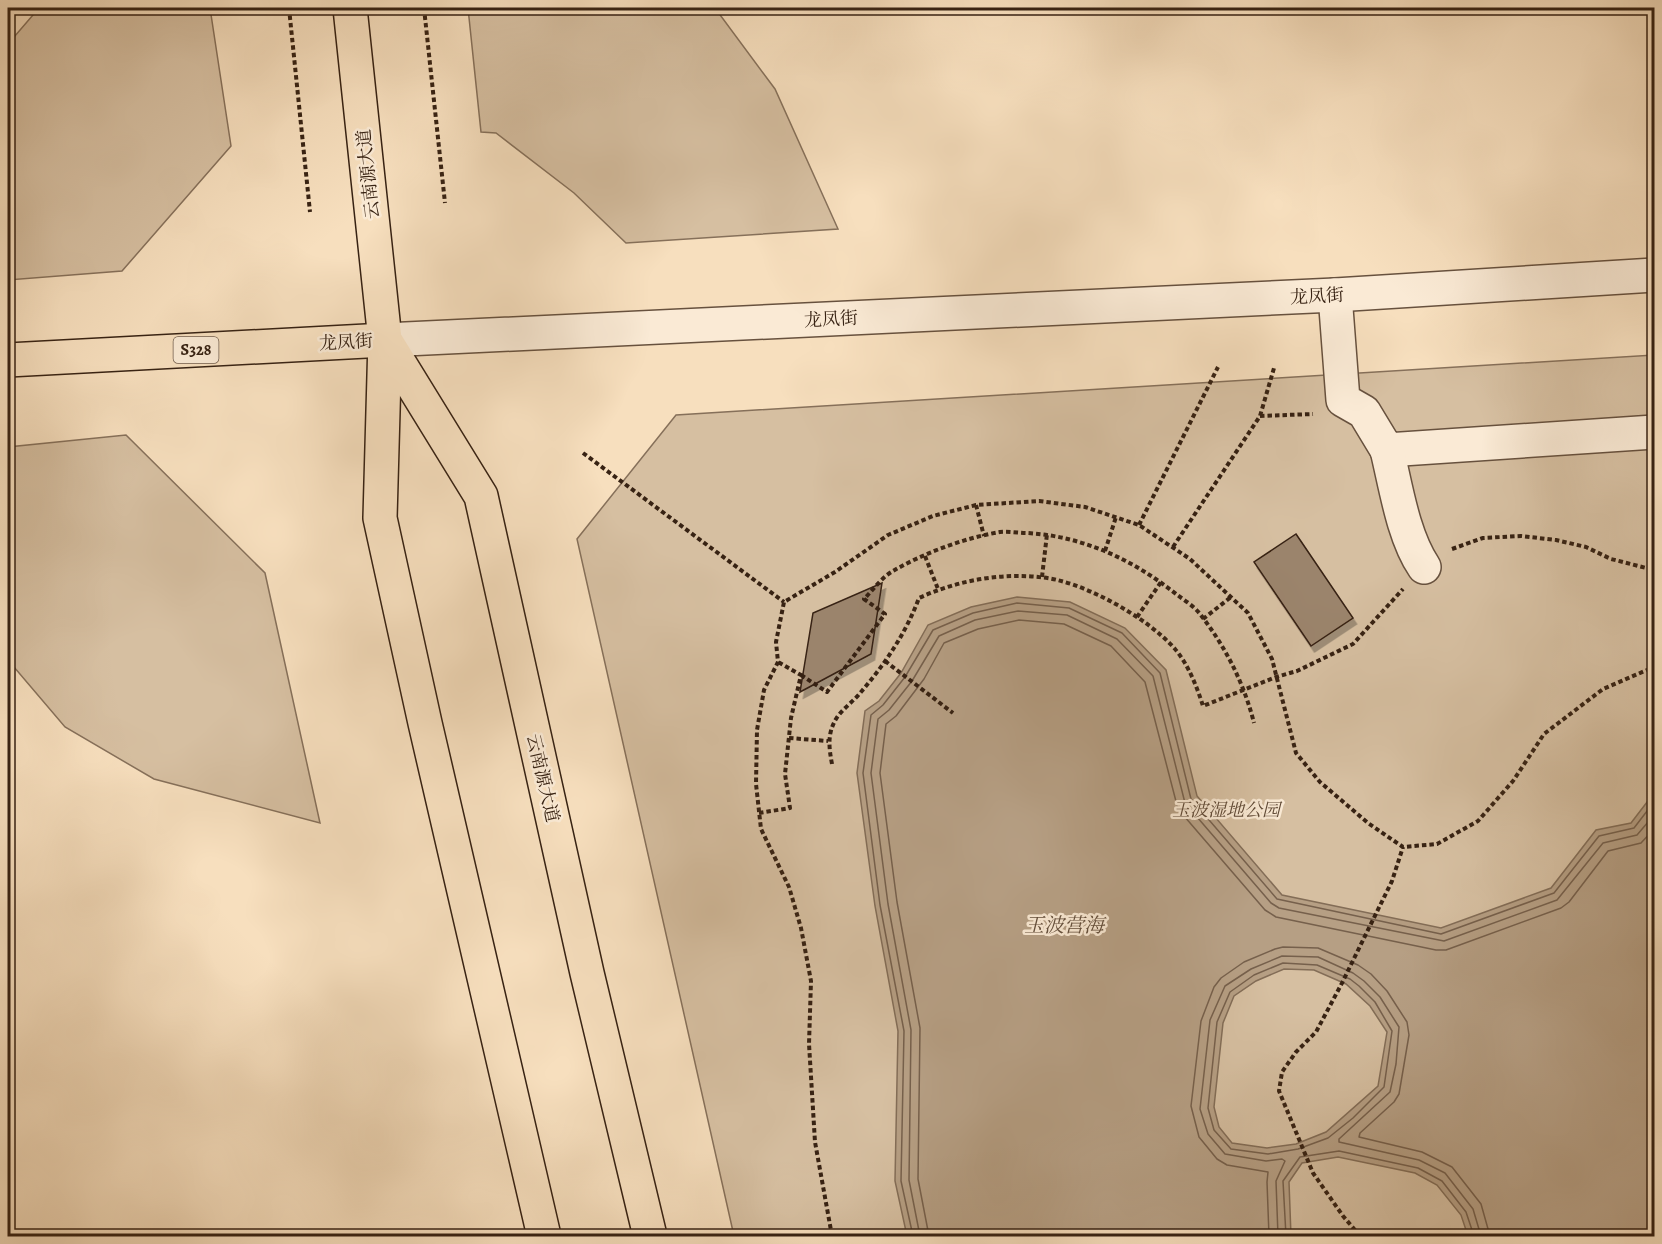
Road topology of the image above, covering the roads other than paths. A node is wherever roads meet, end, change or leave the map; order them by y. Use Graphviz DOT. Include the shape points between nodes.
graph roads {
  1 [pos="350,8"];
  2 [pos="1654,275"];
  3 [pos="1335,295"];
  4 [pos="385,340"];
  5 [pos="8,360"];
  6 [pos="1654,432"];
  7 [pos="1387,450"];
  8 [pos="1424,567"];
  9 [pos="544,1236"];
  10 [pos="650,1236"];
  1 -- 4 [label="main road, 云南源大道"];
  2 -- 3 [label="street, 龙凤街"];
  3 -- 4 [label="street, 龙凤街"];
  3 -- 7 [label="street" via="1343,400 1364,412"];
  4 -- 5 [label="main road, 龙凤街 / S328"];
  4 -- 9 [label="main road, 云南源大道" via="380,518"];
  4 -- 10 [label="main road, 云南源大道" via="481,496"];
  6 -- 7 [label="street"];
  7 -- 8 [label="street" via="1401,508 1416,555"];
}
